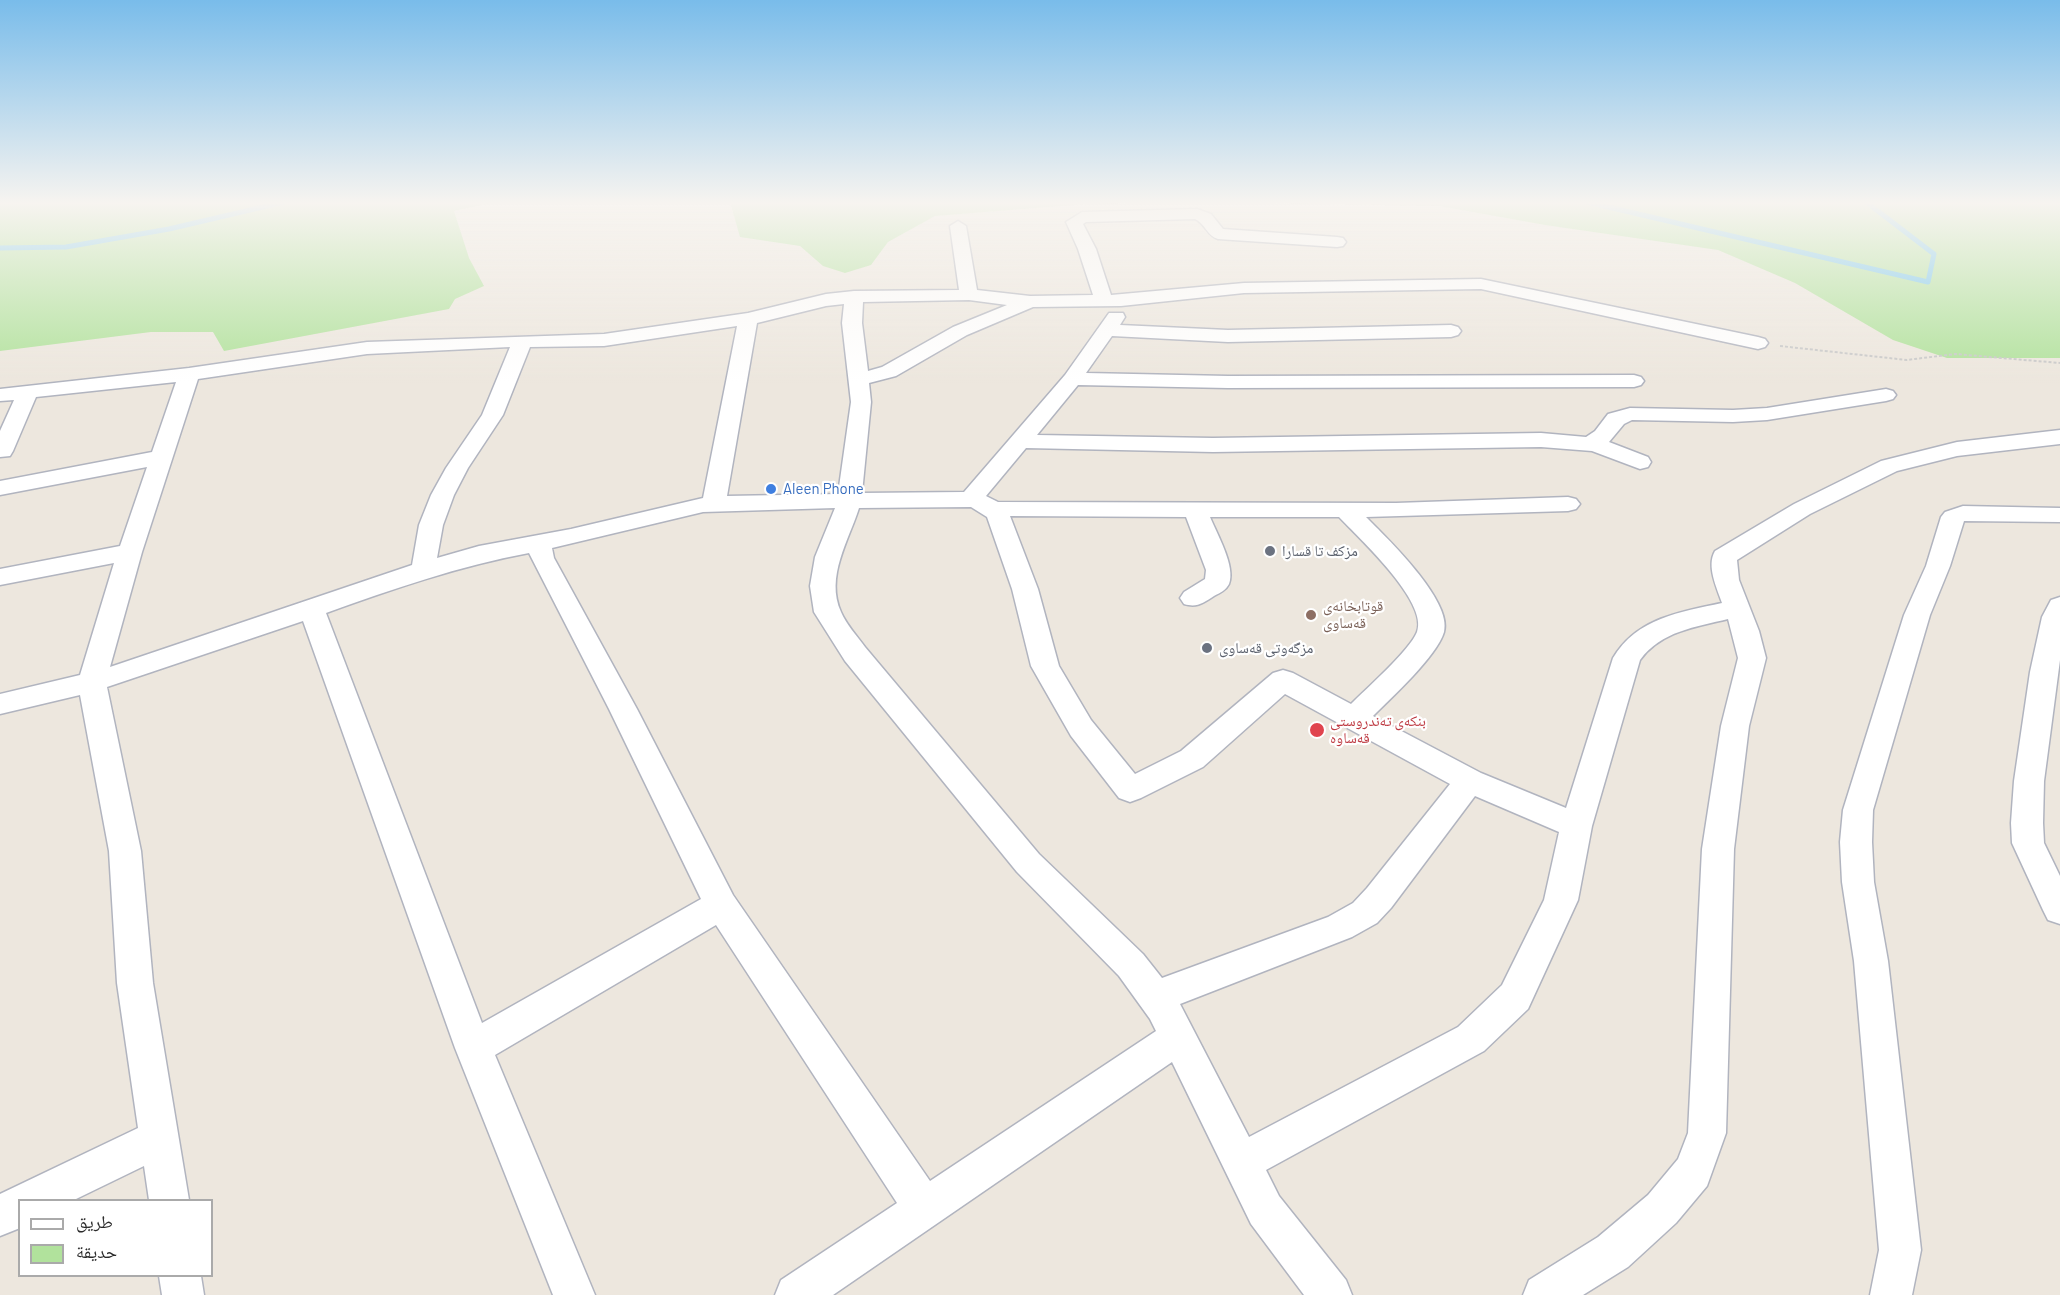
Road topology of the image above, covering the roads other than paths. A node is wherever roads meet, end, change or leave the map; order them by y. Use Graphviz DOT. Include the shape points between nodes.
graph roads {
  1 [pos="964,262"];
  2 [pos="1094,262"];
  3 [pos="969,295"];
  4 [pos="854,297"];
  5 [pos="1112,299"];
  6 [pos="1030,302"];
  7 [pos="748,319"];
  8 [pos="1105,330"];
  9 [pos="1451,331"];
  10 [pos="523,341"];
  11 [pos="1758,343"];
  12 [pos="189,374"];
  13 [pos="1071,379"];
  14 [pos="858,380"];
  15 [pos="1634,381"];
  16 [pos="27,393"];
  17 [pos="0,395"];
  18 [pos="1886,395"];
  19 [pos="2060,437"];
  20 [pos="1022,441"];
  21 [pos="1592,443"];
  22 [pos="2,451"];
  23 [pos="163,457"];
  24 [pos="1640,462"];
  25 [pos="0,488"];
  26 [pos="849,501"];
  27 [pos="714,504"];
  28 [pos="982,504"];
  29 [pos="1568,504"];
  30 [pos="1195,508"];
  31 [pos="1345,510"];
  32 [pos="2060,515"];
  33 [pos="540,543"];
  34 [pos="130,552"];
  35 [pos="424,570"];
  36 [pos="0,577"];
  37 [pos="1193,598"];
  38 [pos="2060,606"];
  39 [pos="312,609"];
  40 [pos="1736,609"];
  41 [pos="92,682"];
  42 [pos="0,704"];
  43 [pos="1354,718"];
  44 [pos="1470,782"];
  45 [pos="1576,826"];
  46 [pos="721,905"];
  47 [pos="2060,910"];
  48 [pos="1155,997"];
  49 [pos="1178,1037"];
  50 [pos="473,1048"];
  51 [pos="159,1138"];
  52 [pos="1241,1162"];
  53 [pos="33,1199"];
  54 [pos="169,1199"];
  55 [pos="18,1207"];
  56 [pos="925,1209"];
  57 [pos="0,1216"];
  58 [pos="180,1277"];
  59 [pos="183,1295"];
  60 [pos="574,1295"];
  61 [pos="796,1295"];
  62 [pos="1331,1295"];
  63 [pos="1544,1295"];
  64 [pos="1891,1295"];
  1 -- 3 [label="street"];
  2 -- 5 [label="street"];
  3 -- 4 [label="street"];
  3 -- 6 [label="street"];
  4 -- 7 [label="street"];
  4 -- 14 [label="street" via="852,323"];
  5 -- 6 [label="street"];
  5 -- 8 [label="street" via="1119,314"];
  5 -- 11 [label="street" via="1244,288 1481,284"];
  6 -- 14 [label="street" via="960,331 890,372"];
  7 -- 10 [label="street" via="604,340"];
  7 -- 27 [label="street"];
  8 -- 9 [label="street" via="1228,336"];
  8 -- 13 [label="street"];
  10 -- 12 [label="street" via="366,348"];
  10 -- 35 [label="street" via="487,425 465,454 444,494 424,551"];
  12 -- 16 [label="street"];
  12 -- 23 [label="street"];
  13 -- 15 [label="street"];
  13 -- 20 [label="street"];
  14 -- 26 [label="street" via="861,402"];
  16 -- 17 [label="street"];
  16 -- 22 [label="street"];
  18 -- 21 [label="street" via="1767,414 1630,414 1616,419"];
  19 -- 40 [label="street" via="1957,449 1916,459 1889,466 1832,493 1724,557 1726,580"];
  20 -- 21 [label="street" via="1213,445 1541,440"];
  20 -- 28 [label="street"];
  21 -- 24 [label="street"];
  23 -- 25 [label="street"];
  23 -- 34 [label="street"];
  26 -- 27 [label="street"];
  26 -- 28 [label="street"];
  26 -- 48 [label="street" via="827,557 823,586 827,612 855,654 1028,863 1131,965"];
  27 -- 33 [label="street"];
  28 -- 30 [label="street"];
  28 -- 43 [label="street" via="1001,523 1025,590 1045,666 1081,728 1130,790 1192,759 1283,680"];
  29 -- 31 [label="street"];
  30 -- 31 [label="street"];
  30 -- 37 [label="street" via="1220,570 1216,583"];
  31 -- 43 [label="street" via="1408,575 1430,614 1431,630"];
  32 -- 64 [label="street" via="1963,513 1953,517 1938,567 1917,615 1858,810 1858,882 1871,961 1900,1250"];
  33 -- 35 [label="street" via="479,554"];
  33 -- 46 [label="street" via="542,558"];
  34 -- 36 [label="street"];
  34 -- 41 [label="street"];
  35 -- 39 [label="street"];
  38 -- 47 [label="street" via="2044,672 2027,823 2028,843"];
  39 -- 41 [label="street"];
  39 -- 50 [label="street"];
  40 -- 45 [label="street" via="1668,626 1646,635 1633,647 1620,674"];
  40 -- 63 [label="street" via="1752,658 1735,726 1718,849 1707,1133 1693,1172 1662,1209 1613,1252"];
  41 -- 42 [label="street"];
  41 -- 51 [label="street" via="125,851 135,983"];
  43 -- 44 [label="street"];
  44 -- 45 [label="street"];
  44 -- 48 [label="street" via="1365,913 1340,927"];
  45 -- 52 [label="street" via="1561,900 1515,997 1471,1039"];
  46 -- 50 [label="street"];
  46 -- 56 [label="street"];
  48 -- 49 [label="street"];
  49 -- 52 [label="street"];
  49 -- 56 [label="street"];
  50 -- 60 [label="street"];
  51 -- 53 [label="street"];
  51 -- 54 [label="street"];
  52 -- 62 [label="street" via="1265,1210"];
  55 -- 57 [label="street"];
  56 -- 61 [label="street"];
  58 -- 59 [label="street"];
}
